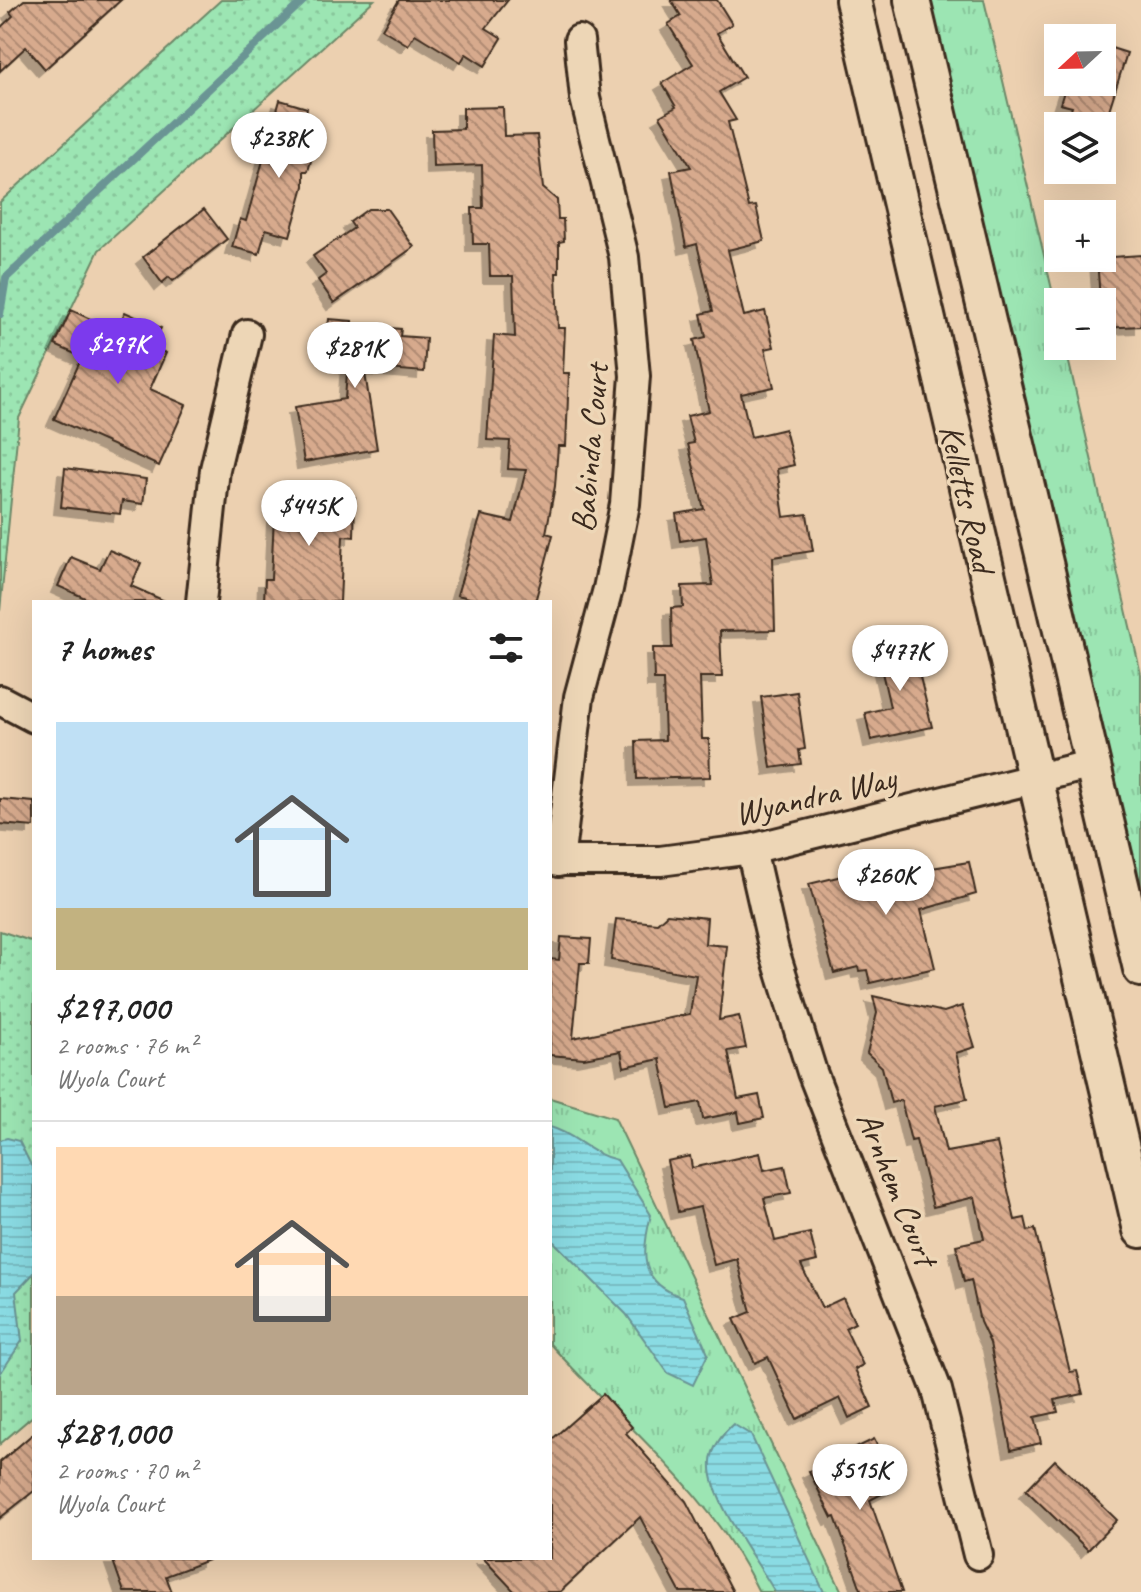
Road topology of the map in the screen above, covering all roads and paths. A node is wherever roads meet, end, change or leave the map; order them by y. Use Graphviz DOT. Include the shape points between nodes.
graph roads {
  1 [pos="853,0"];
  2 [pos="912,0"];
  3 [pos="579,40"];
  4 [pos="247,334"];
  5 [pos="201,600"];
  6 [pos="0,700"];
  7 [pos="32,717"];
  8 [pos="1093,764"];
  9 [pos="1033,780"];
  10 [pos="751,849"];
  11 [pos="555,862"];
  12 [pos="1141,969"];
  13 [pos="1141,1230"];
  14 [pos="978,1555"];
  1 -- 9 [label="main road, Kelletts Road"];
  2 -- 8 [label="main road, Kelletts Road"];
  3 -- 11 [label="street, Babinda Court" via="585,98 624,257 635,376 625,504 579,697"];
  4 -- 5 [label="street" via="215,469"];
  6 -- 7 [label="street"];
  8 -- 9 [label="street, Wyandra Way"];
  8 -- 12 [label="main road, Kelletts Road"];
  9 -- 10 [label="street, Wyandra Way"];
  9 -- 13 [label="main road, Kelletts Road"];
  10 -- 11 [label="street, Wyandra Way" via="660,861"];
  10 -- 14 [label="street, Arnhem Court" via="774,950 812,1072 937,1390"];
}
